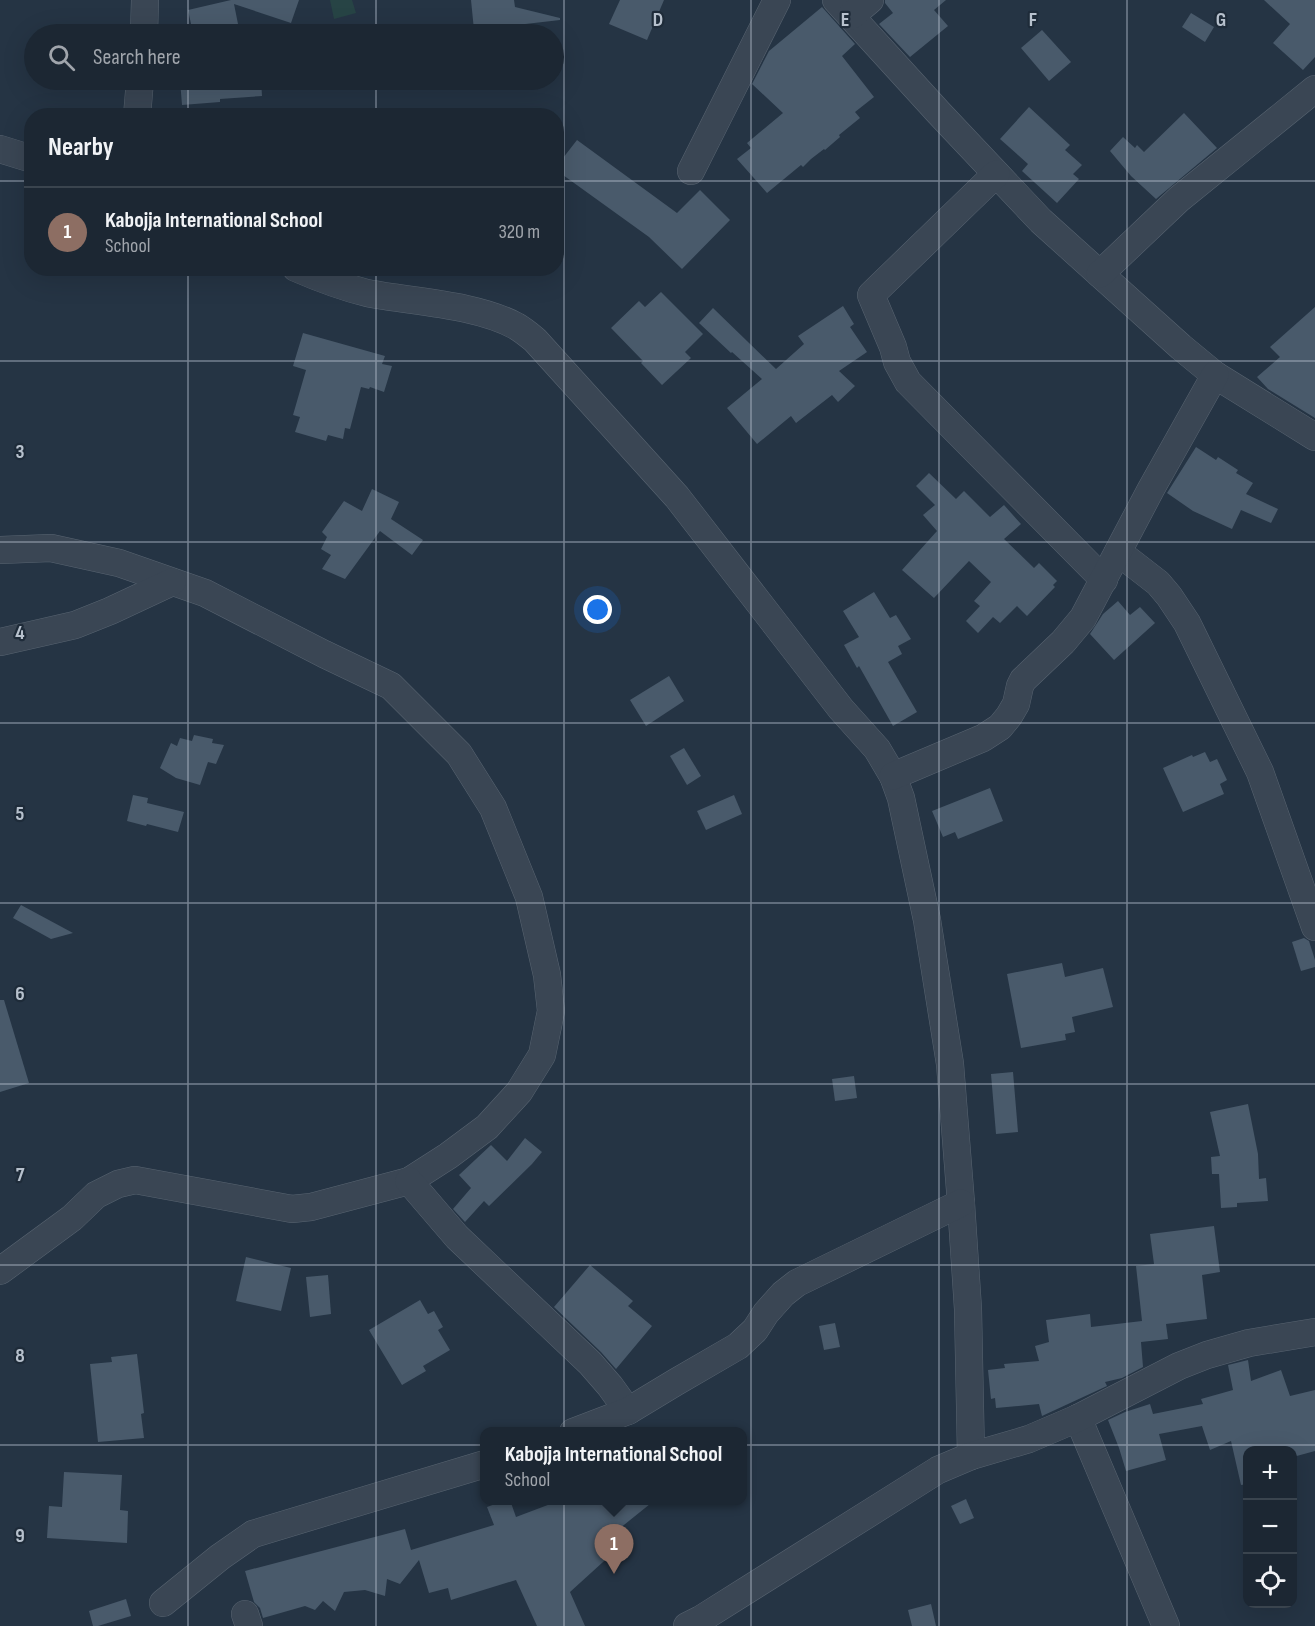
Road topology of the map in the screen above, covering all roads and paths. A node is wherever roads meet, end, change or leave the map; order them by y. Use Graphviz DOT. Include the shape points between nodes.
graph roads {
  1 [pos="145,0"];
  2 [pos="777,0"];
  3 [pos="852,5"];
  4 [pos="144,24"];
  5 [pos="1315,89"];
  6 [pos="140,90"];
  7 [pos="138,108"];
  8 [pos="0,149"];
  9 [pos="24,156"];
  10 [pos="691,171"];
  11 [pos="996,174"];
  12 [pos="1100,274"];
  13 [pos="315,276"];
  14 [pos="1215,375"];
  15 [pos="1315,437"];
  16 [pos="0,550"];
  17 [pos="1118,552"];
  18 [pos="1104,580"];
  19 [pos="172,582"];
  20 [pos="0,642"];
  21 [pos="893,776"];
  22 [pos="1315,927"];
  23 [pos="409,1181"];
  24 [pos="962,1203"];
  25 [pos="0,1271"];
  26 [pos="1315,1332"];
  27 [pos="628,1412"];
  28 [pos="1078,1418"];
  29 [pos="585,1427"];
  30 [pos="971,1456"];
  31 [pos="480,1466"];
  32 [pos="163,1603"];
  33 [pos="687,1626"];
  34 [pos="1166,1626"];
  1 -- 4 [label="street"];
  2 -- 10 [label="street"];
  3 -- 11 [label="street"];
  5 -- 12 [label="street" via="1179,199"];
  6 -- 7 [label="street"];
  8 -- 9 [label="street"];
  11 -- 12 [label="street"];
  11 -- 18 [label="street" via="872,295 908,382"];
  12 -- 14 [label="street"];
  13 -- 21 [label="street" via="365,292 494,317 536,340 676,497 841,709 877,749"];
  14 -- 15 [label="street"];
  14 -- 17 [label="street"];
  16 -- 19 [label="street" via="51,548 119,563"];
  17 -- 18 [label="street"];
  17 -- 22 [label="street" via="1158,583 1187,623 1260,772"];
  18 -- 21 [label="street" via="1083,618 1023,680 1016,704 1000,727"];
  19 -- 20 [label="street" via="75,625"];
  19 -- 23 [label="street" via="205,593 391,686 459,754 493,808 529,897 551,1011 542,1055 519,1092 487,1126"];
  21 -- 24 [label="street" via="902,798 927,920 950,1064"];
  23 -- 25 [label="street" via="292,1209 135,1180 96,1195 72,1218"];
  23 -- 27 [label="street" via="457,1237 590,1363"];
  24 -- 27 [label="street" via="797,1284 783,1294 738,1346"];
  24 -- 30 [label="street"];
  26 -- 28 [label="street" via="1207,1355"];
  27 -- 29 [label="street"];
  28 -- 30 [label="street" via="1029,1439"];
  28 -- 34 [label="street"];
  30 -- 33 [label="street" via="938,1470"];
  31 -- 32 [label="street" via="253,1534"];
}
